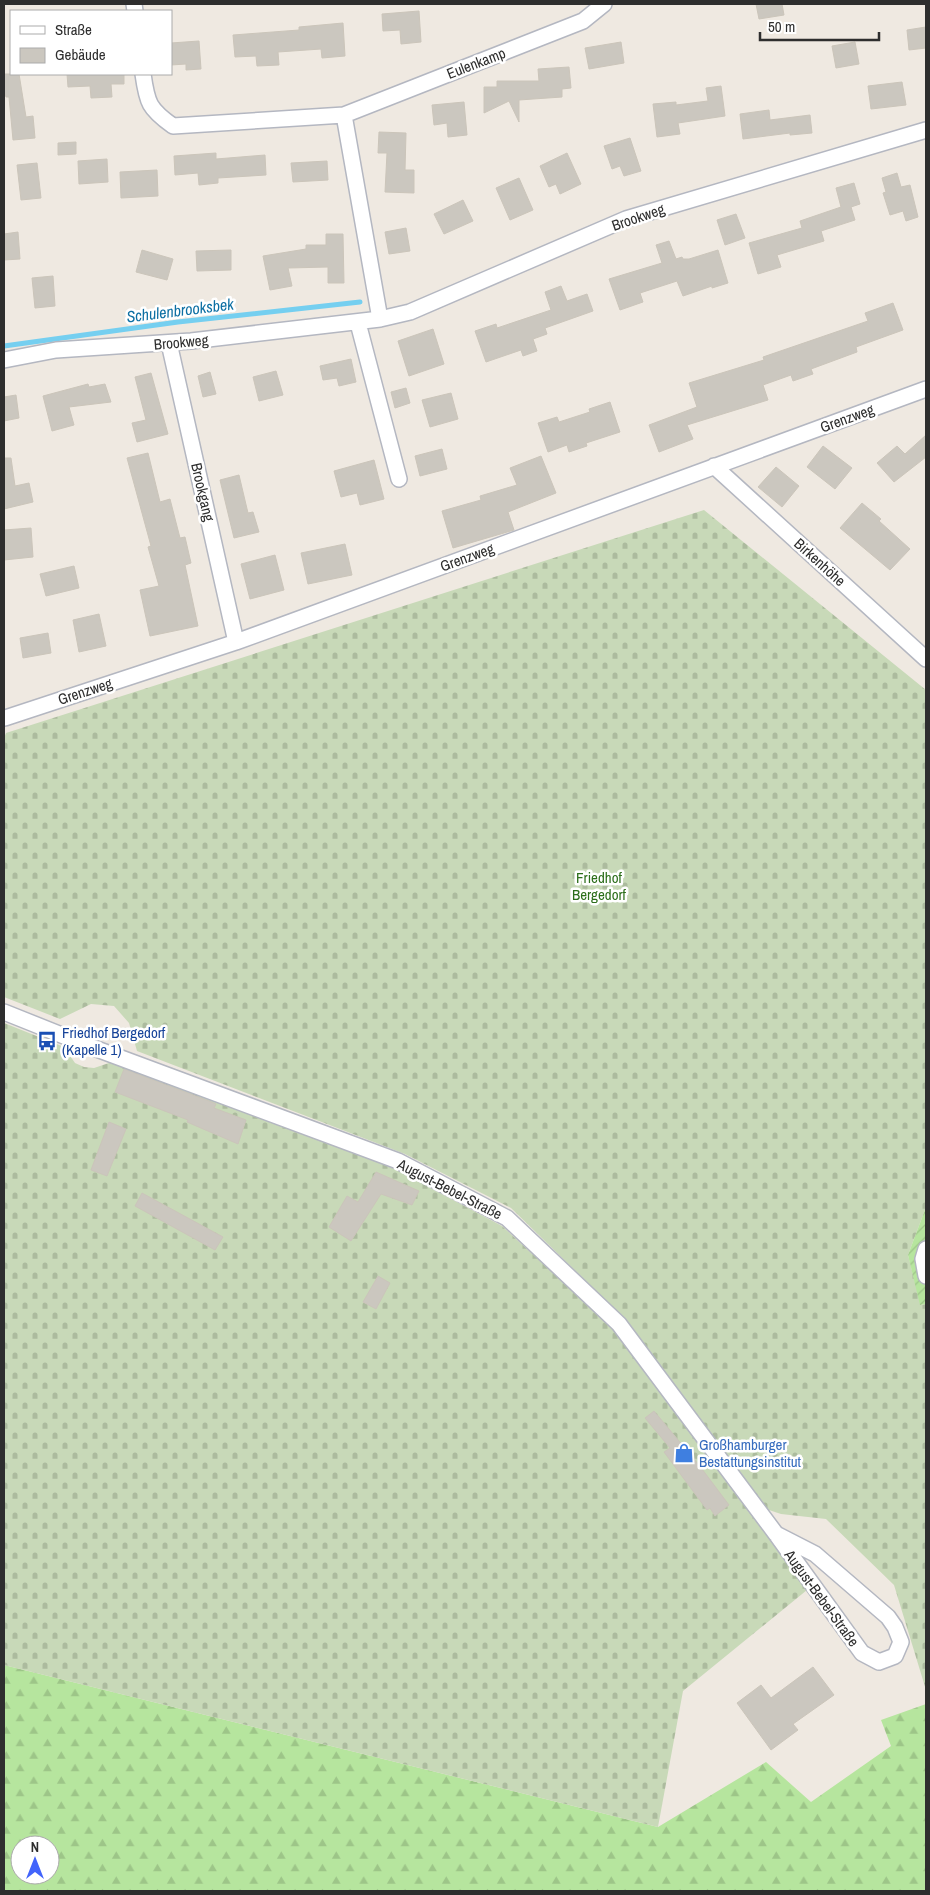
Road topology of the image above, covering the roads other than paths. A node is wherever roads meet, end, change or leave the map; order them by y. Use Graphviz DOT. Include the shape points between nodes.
graph roads {
  1 [pos="604,4"];
  2 [pos="143,75"];
  3 [pos="344,115"];
  4 [pos="926,130"];
  5 [pos="380,320"];
  6 [pos="358,323"];
  7 [pos="169,343"];
  8 [pos="4,360"];
  9 [pos="926,389"];
  10 [pos="714,466"];
  11 [pos="399,480"];
  12 [pos="236,642"];
  13 [pos="926,659"];
  14 [pos="4,716"];
  15 [pos="4,1012"];
  16 [pos="926,1249"];
  17 [pos="926,1276"];
  18 [pos="776,1534"];
  1 -- 3 [label="street, Eulenkamp" via="584,21"];
  2 -- 3 [label="street, Eulenkamp" via="147,101 154,113 173,126"];
  3 -- 5 [label="street"];
  4 -- 5 [label="street, Brookweg" via="626,219 410,312"];
  5 -- 6 [label="street, Brookweg"];
  6 -- 7 [label="street, Brookweg"];
  6 -- 11 [label="street"];
  7 -- 8 [label="street, Brookweg" via="56,350"];
  7 -- 12 [label="street, Brookgang"];
  9 -- 10 [label="street, Grenzweg"];
  10 -- 12 [label="street, Grenzweg"];
  10 -- 13 [label="street, Birkenhöhe"];
  12 -- 14 [label="street, Grenzweg"];
  15 -- 18 [label="street, August-Bebel-Straße" via="398,1161 507,1218 619,1324"];
  16 -- 17 [label="street" via="923,1259"];
  18 -- 18 [label="street, August-Bebel-Straße" via="862,1653 879,1662 895,1656 901,1642 888,1616 815,1554"];
}
